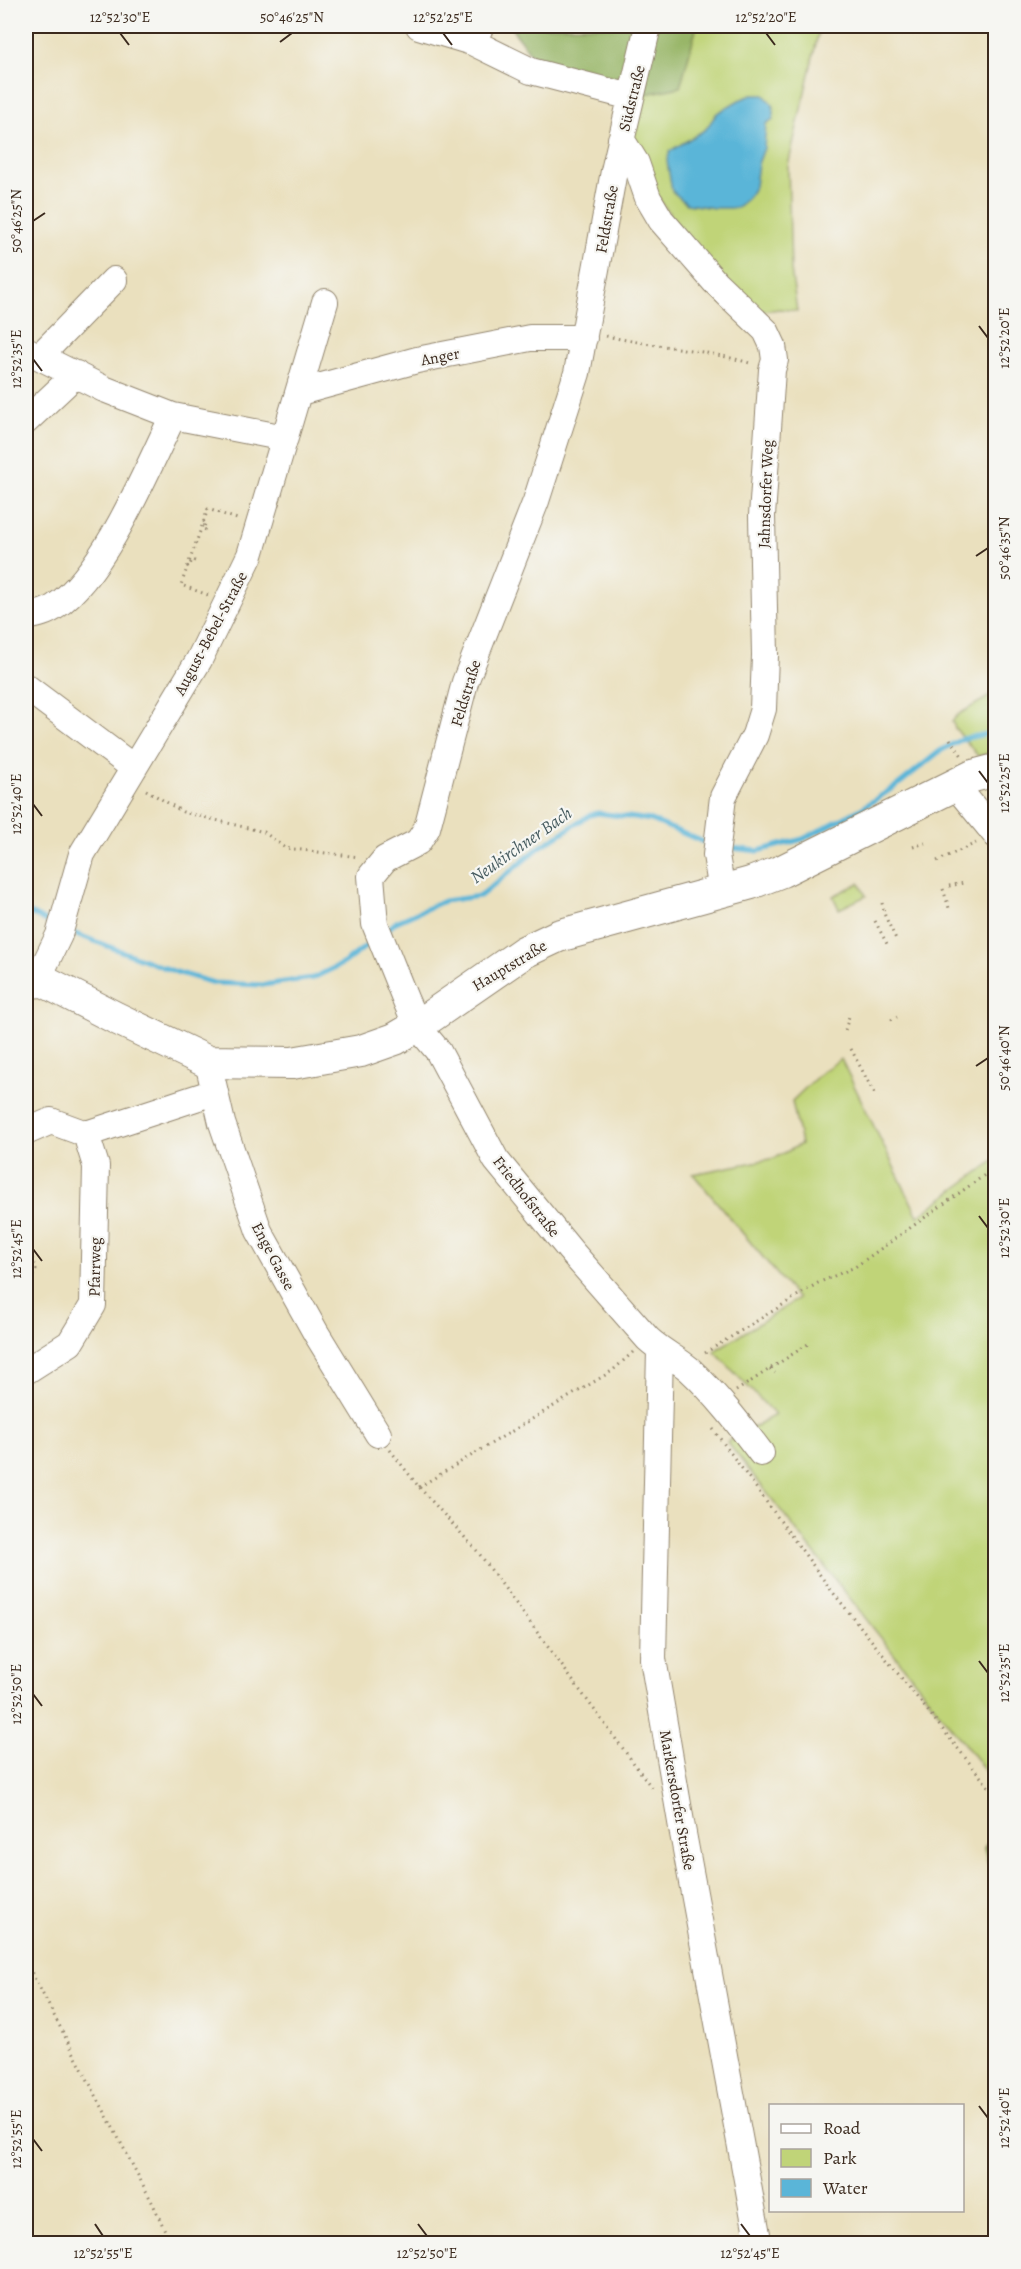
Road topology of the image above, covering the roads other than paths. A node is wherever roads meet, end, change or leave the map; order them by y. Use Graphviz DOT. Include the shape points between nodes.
graph roads {
  1 [pos="419,26"];
  2 [pos="648,26"];
  3 [pos="477,34"];
  4 [pos="631,97"];
  5 [pos="621,139"];
  6 [pos="614,171"];
  7 [pos="114,280"];
  8 [pos="326,302"];
  9 [pos="584,338"];
  10 [pos="33,353"];
  11 [pos="76,374"];
  12 [pos="300,392"];
  13 [pos="173,416"];
  14 [pos="26,421"];
  15 [pos="285,438"];
  16 [pos="26,617"];
  17 [pos="26,687"];
  18 [pos="996,770"];
  19 [pos="959,771"];
  20 [pos="130,773"];
  21 [pos="995,834"];
  22 [pos="722,892"];
  23 [pos="35,981"];
  24 [pos="417,1026"];
  25 [pos="211,1077"];
  26 [pos="26,1132"];
  27 [pos="86,1134"];
  28 [pos="654,1345"];
  29 [pos="26,1371"];
  30 [pos="378,1434"];
  31 [pos="761,1453"];
  32 [pos="759,2240"];
  1 -- 3 [label="street"];
  2 -- 4 [label="street, Südstraße"];
  3 -- 4 [label="street" via="531,71"];
  4 -- 5 [label="street, Südstraße"];
  5 -- 6 [label="street, Südstraße"];
  5 -- 22 [label="street, Jahnsdorfer Weg" via="661,220 765,331 775,360 762,516 763,709 755,735 723,797 716,855"];
  6 -- 9 [label="street, Feldstraße"];
  7 -- 10 [label="street"];
  8 -- 12 [label="street, August-Bebel-Straße"];
  9 -- 12 [label="street, Anger" via="530,338 417,360"];
  9 -- 24 [label="street, Feldstraße" via="577,373 536,501 465,682 427,828 418,842 385,859 371,876 380,935"];
  10 -- 11 [label="street"];
  11 -- 13 [label="street"];
  11 -- 14 [label="street"];
  12 -- 15 [label="street, August-Bebel-Straße"];
  13 -- 15 [label="street"];
  13 -- 16 [label="street" via="123,519 88,573 55,607"];
  15 -- 20 [label="street, August-Bebel-Straße" via="250,555 200,660"];
  17 -- 20 [label="street"];
  18 -- 19 [label="main road, Hauptstraße" via="973,776"];
  19 -- 21 [label="street"];
  19 -- 22 [label="main road, Hauptstraße" via="782,871"];
  20 -- 23 [label="street, August-Bebel-Straße" via="82,854 61,926"];
  22 -- 24 [label="main road, Hauptstraße" via="558,936 524,952"];
  23 -- 25 [label="main road, Hauptstraße" via="116,1018"];
  24 -- 25 [label="main road, Hauptstraße" via="361,1051"];
  24 -- 28 [label="street, Friedhofstraße" via="438,1051 496,1160"];
  25 -- 27 [label="street"];
  25 -- 30 [label="street, Enge Gasse" via="222,1123 259,1231"];
  26 -- 27 [label="street" via="51,1121"];
  27 -- 29 [label="street, Pfarrweg" via="96,1166 93,1305 70,1343"];
  28 -- 31 [label="street, Friedhofstraße" via="688,1368"];
  28 -- 32 [label="street, Markersdorfer Straße" via="653,1659"];
}
